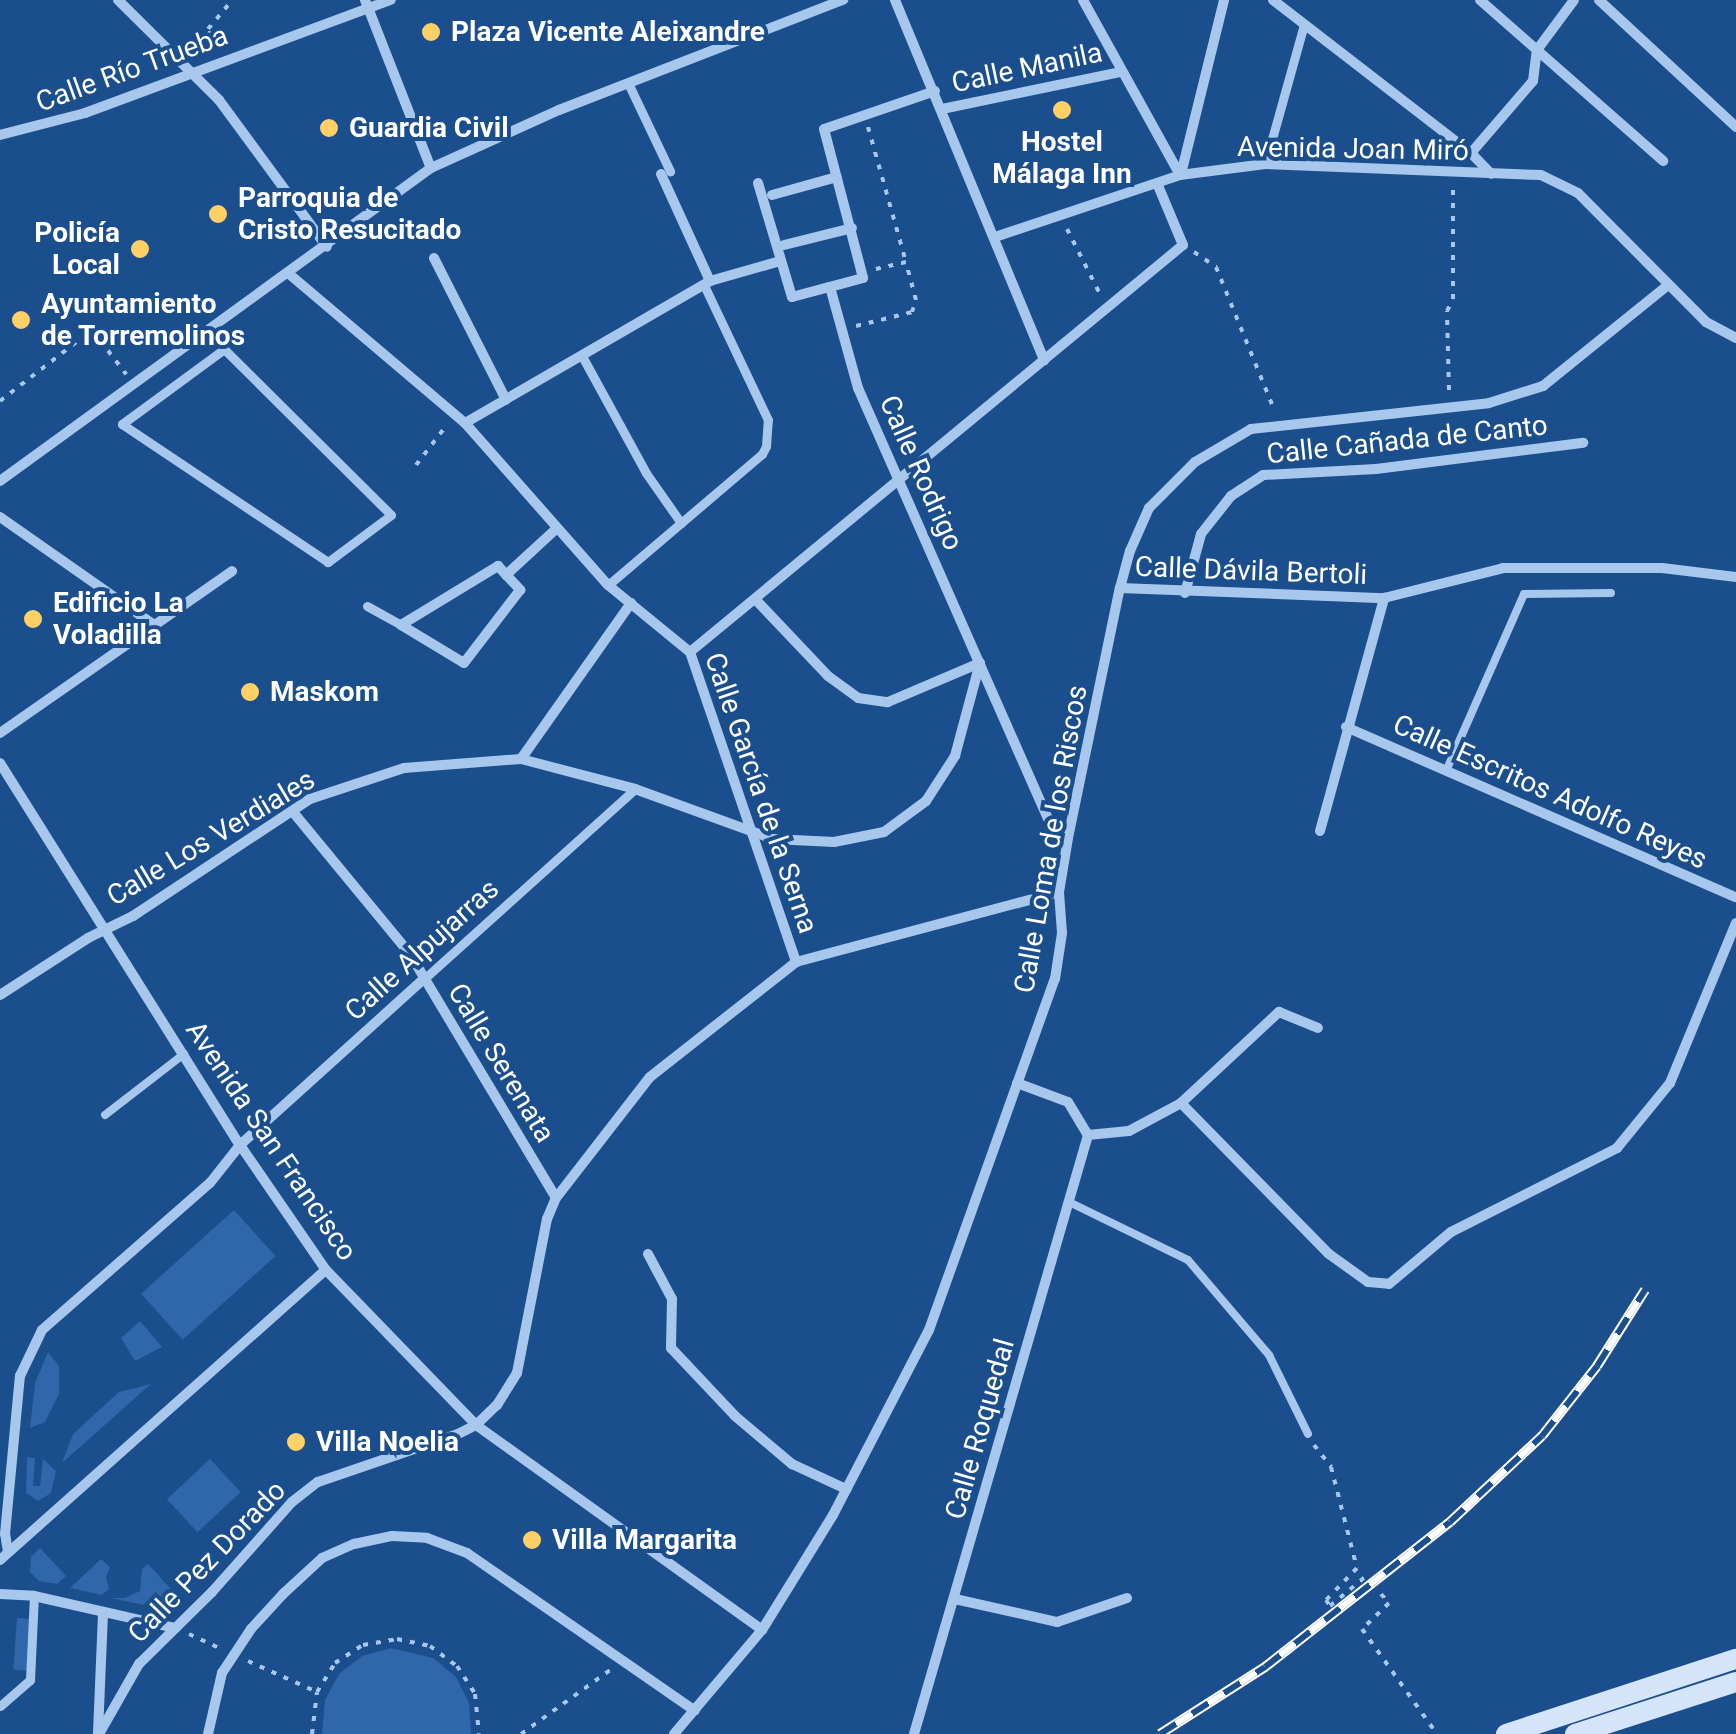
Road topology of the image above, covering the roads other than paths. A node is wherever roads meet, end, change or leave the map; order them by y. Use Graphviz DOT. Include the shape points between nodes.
graph roads {
  1 [pos="118,0"];
  2 [pos="390,0"];
  3 [pos="842,0"];
  4 [pos="895,0"];
  5 [pos="1083,0"];
  6 [pos="1224,0"];
  7 [pos="1274,0"];
  8 [pos="1480,0"];
  9 [pos="1574,0"];
  10 [pos="1599,0"];
  11 [pos="367,4"];
  12 [pos="1304,24"];
  13 [pos="1537,50"];
  14 [pos="189,72"];
  15 [pos="1121,72"];
  16 [pos="628,83"];
  17 [pos="934,90"];
  18 [pos="942,109"];
  19 [pos="1736,127"];
  20 [pos="0,136"];
  21 [pos="1472,153"];
  22 [pos="1663,162"];
  23 [pos="1265,164"];
  24 [pos="432,168"];
  25 [pos="666,173"];
  26 [pos="1491,174"];
  27 [pos="1180,175"];
  28 [pos="837,177"];
  29 [pos="758,183"];
  30 [pos="1157,183"];
  31 [pos="772,195"];
  32 [pos="852,228"];
  33 [pos="996,237"];
  34 [pos="784,245"];
  35 [pos="327,247"];
  36 [pos="434,258"];
  37 [pos="780,260"];
  38 [pos="288,273"];
  39 [pos="707,283"];
  40 [pos="1667,286"];
  41 [pos="830,287"];
  42 [pos="1736,338"];
  43 [pos="224,350"];
  44 [pos="582,356"];
  45 [pos="1044,360"];
  46 [pos="506,400"];
  47 [pos="465,423"];
  48 [pos="1583,443"];
  49 [pos="900,477"];
  50 [pos="0,480"];
  51 [pos="0,517"];
  52 [pos="681,523"];
  53 [pos="555,530"];
  54 [pos="232,572"];
  55 [pos="506,575"];
  56 [pos="1736,577"];
  57 [pos="608,585"];
  58 [pos="1120,588"];
  59 [pos="1185,593"];
  60 [pos="1611,593"];
  61 [pos="1384,598"];
  62 [pos="754,599"];
  63 [pos="631,604"];
  64 [pos="366,606"];
  65 [pos="401,625"];
  66 [pos="154,626"];
  67 [pos="690,652"];
  68 [pos="980,663"];
  69 [pos="1346,727"];
  70 [pos="0,733"];
  71 [pos="521,759"];
  72 [pos="0,763"];
  73 [pos="1446,771"];
  74 [pos="635,789"];
  75 [pos="293,812"];
  76 [pos="747,829"];
  77 [pos="1320,831"];
  78 [pos="1068,838"];
  79 [pos="1060,892"];
  80 [pos="1736,897"];
  81 [pos="1736,923"];
  82 [pos="105,929"];
  83 [pos="796,962"];
  84 [pos="424,978"];
  85 [pos="0,995"];
  86 [pos="1318,1028"];
  87 [pos="184,1054"];
  88 [pos="1017,1083"];
  89 [pos="1182,1103"];
  90 [pos="105,1116"];
  91 [pos="1088,1135"];
  92 [pos="240,1146"];
  93 [pos="556,1198"];
  94 [pos="1069,1202"];
  95 [pos="648,1254"];
  96 [pos="326,1270"];
  97 [pos="476,1425"];
  98 [pos="1308,1434"];
  99 [pos="846,1489"];
  100 [pos="4,1556"];
  101 [pos="0,1594"];
  102 [pos="34,1596"];
  103 [pos="1128,1598"];
  104 [pos="955,1599"];
  105 [pos="103,1613"];
  106 [pos="175,1628"];
  107 [pos="762,1630"];
  108 [pos="1736,1660"];
  109 [pos="1736,1682"];
  110 [pos="0,1706"];
  111 [pos="694,1711"];
  112 [pos="98,1734"];
  113 [pos="208,1734"];
  114 [pos="674,1734"];
  115 [pos="914,1734"];
  116 [pos="1506,1734"];
  117 [pos="1575,1734"];
  1 -- 14 [label="street"];
  2 -- 11 [label="street, Calle Río Trueba"];
  3 -- 16 [label="street"];
  4 -- 17 [label="street"];
  5 -- 15 [label="street"];
  6 -- 27 [label="street"];
  7 -- 12 [label="street"];
  8 -- 13 [label="street"];
  9 -- 13 [label="street"];
  10 -- 19 [label="street"];
  11 -- 14 [label="street, Calle Río Trueba"];
  11 -- 24 [label="street"];
  12 -- 21 [label="street"];
  12 -- 23 [label="street"];
  13 -- 21 [label="street" via="1533,81"];
  13 -- 22 [label="street"];
  14 -- 20 [label="street, Calle Río Trueba" via="42,128"];
  14 -- 35 [label="street" via="219,100"];
  15 -- 18 [label="street, Calle Manila"];
  15 -- 27 [label="street"];
  16 -- 24 [label="street"];
  16 -- 25 [label="street"];
  17 -- 18 [label="street"];
  17 -- 28 [label="street, Calle Manila" via="824,128"];
  18 -- 33 [label="street"];
  21 -- 26 [label="street"];
  23 -- 26 [label="street, Avenida Joan Miró"];
  23 -- 27 [label="street, Avenida Joan Miró"];
  24 -- 35 [label="street"];
  25 -- 39 [label="street"];
  26 -- 40 [label="street, Avenida Joan Miró" via="1541,175 1578,193"];
  27 -- 30 [label="street, Avenida Joan Miró"];
  28 -- 31 [label="street"];
  28 -- 32 [label="street"];
  29 -- 37 [label="street"];
  30 -- 33 [label="street, Avenida Joan Miró"];
  30 -- 45 [label="street" via="1184,245"];
  32 -- 34 [label="street"];
  32 -- 41 [label="street" via="862,278"];
  33 -- 45 [label="street"];
  35 -- 38 [label="street"];
  36 -- 46 [label="street"];
  37 -- 39 [label="street"];
  37 -- 41 [label="street" via="792,296"];
  38 -- 47 [label="street, Calle García de la Serna"];
  38 -- 50 [label="street"];
  39 -- 44 [label="street"];
  39 -- 52 [label="street" via="769,434 762,454"];
  40 -- 42 [label="street, Avenida Joan Miró" via="1706,322"];
  40 -- 58 [label="street, Calle Loma de los Riscos" via="1543,386 1489,403 1250,429 1194,462 1150,508"];
  41 -- 49 [label="street, Calle Rodrigo" via="858,388"];
  43 -- 43 [label="street" via="391,515 328,562 122,424"];
  44 -- 46 [label="street"];
  44 -- 52 [label="street"];
  45 -- 49 [label="street"];
  46 -- 47 [label="street"];
  47 -- 53 [label="street, Calle García de la Serna"];
  48 -- 59 [label="street, Calle Cañada de Canto" via="1376,469 1262,475 1231,496 1201,534"];
  49 -- 62 [label="street"];
  49 -- 68 [label="street, Calle Rodrigo"];
  51 -- 66 [label="street"];
  52 -- 57 [label="street"];
  53 -- 55 [label="street"];
  53 -- 57 [label="street, Calle García de la Serna"];
  54 -- 66 [label="street"];
  55 -- 65 [label="street" via="498,566"];
  55 -- 65 [label="street" via="520,590 464,664"];
  56 -- 61 [label="street, Calle Dávila Bertoli" via="1662,568 1503,568"];
  57 -- 63 [label="street, Calle García de la Serna"];
  58 -- 59 [label="street, Calle Dávila Bertoli"];
  58 -- 78 [label="street, Calle Loma de los Riscos"];
  59 -- 61 [label="street, Calle Dávila Bertoli"];
  60 -- 73 [label="lane" via="1524,594"];
  61 -- 69 [label="street"];
  62 -- 67 [label="street"];
  62 -- 68 [label="street" via="858,698 888,702"];
  63 -- 67 [label="street, Calle García de la Serna"];
  63 -- 71 [label="street"];
  64 -- 65 [label="street"];
  66 -- 70 [label="street"];
  67 -- 76 [label="street, Calle García de la Serna"];
  68 -- 76 [label="street, Calle Los Verdiales" via="955,756 926,801 884,832 834,842"];
  68 -- 78 [label="street, Calle Rodrigo" via="1049,821"];
  69 -- 73 [label="street, Calle Escritos Adolfo Reyes"];
  69 -- 77 [label="street"];
  71 -- 74 [label="street, Calle Los Verdiales"];
  71 -- 75 [label="street, Calle Los Verdiales" via="404,768 326,792"];
  72 -- 82 [label="street, Avenida San Francisco"];
  73 -- 80 [label="street, Calle Escritos Adolfo Reyes"];
  74 -- 76 [label="street, Calle Los Verdiales"];
  74 -- 84 [label="street, Calle Alpujarras"];
  75 -- 82 [label="street, Calle Los Verdiales"];
  75 -- 84 [label="street, Calle Serenata"];
  76 -- 83 [label="street, Calle García de la Serna"];
  78 -- 79 [label="street, Calle Loma de los Riscos"];
  79 -- 83 [label="street, Calle Pez Dorado"];
  79 -- 88 [label="street, Calle Loma de los Riscos" via="1054,979"];
  81 -- 89 [label="street" via="1670,1083 1616,1148 1450,1232 1389,1284 1368,1282 1328,1254"];
  82 -- 85 [label="street, Calle Los Verdiales"];
  82 -- 87 [label="street, Avenida San Francisco"];
  83 -- 93 [label="street, Calle Pez Dorado" via="650,1077"];
  84 -- 92 [label="street, Calle Alpujarras"];
  84 -- 93 [label="street, Calle Serenata"];
  86 -- 89 [label="street" via="1278,1012"];
  87 -- 90 [label="lane"];
  87 -- 92 [label="street, Avenida San Francisco"];
  88 -- 91 [label="street" via="1068,1102"];
  88 -- 99 [label="street, Calle Loma de los Riscos" via="930,1330"];
  89 -- 91 [label="street" via="1129,1131"];
  91 -- 94 [label="street, Calle Roquedal"];
  92 -- 96 [label="street, Avenida San Francisco"];
  92 -- 100 [label="street, Calle Alpujarras" via="210,1183 42,1330 31,1349 20,1376"];
  93 -- 97 [label="street, Calle Pez Dorado" via="517,1373"];
  94 -- 98 [label="lane" via="1188,1260 1268,1356"];
  94 -- 104 [label="street, Calle Roquedal"];
  95 -- 99 [label="street" via="672,1299 671,1348 792,1464"];
  96 -- 97 [label="street, Avenida San Francisco"];
  96 -- 100 [label="street"];
  97 -- 106 [label="street, Calle Pez Dorado" via="318,1482"];
  97 -- 107 [label="street, Avenida San Francisco"];
  99 -- 107 [label="street, Calle Loma de los Riscos"];
  101 -- 102 [label="street"];
  102 -- 105 [label="street"];
  102 -- 110 [label="street" via="30,1680"];
  103 -- 104 [label="street" via="1057,1622"];
  104 -- 115 [label="street, Calle Roquedal"];
  105 -- 106 [label="street"];
  105 -- 112 [label="street, Calle Pez Dorado"];
  106 -- 112 [label="street, Calle Pez Dorado" via="138,1664"];
  107 -- 111 [label="street, Calle Loma de los Riscos"];
  108 -- 116 [label="main road"];
  109 -- 117 [label="main road"];
  111 -- 113 [label="street" via="467,1553 427,1538 392,1536 354,1544 303,1573 232,1654 210,1708"];
  111 -- 114 [label="street, Calle Loma de los Riscos"];
}
